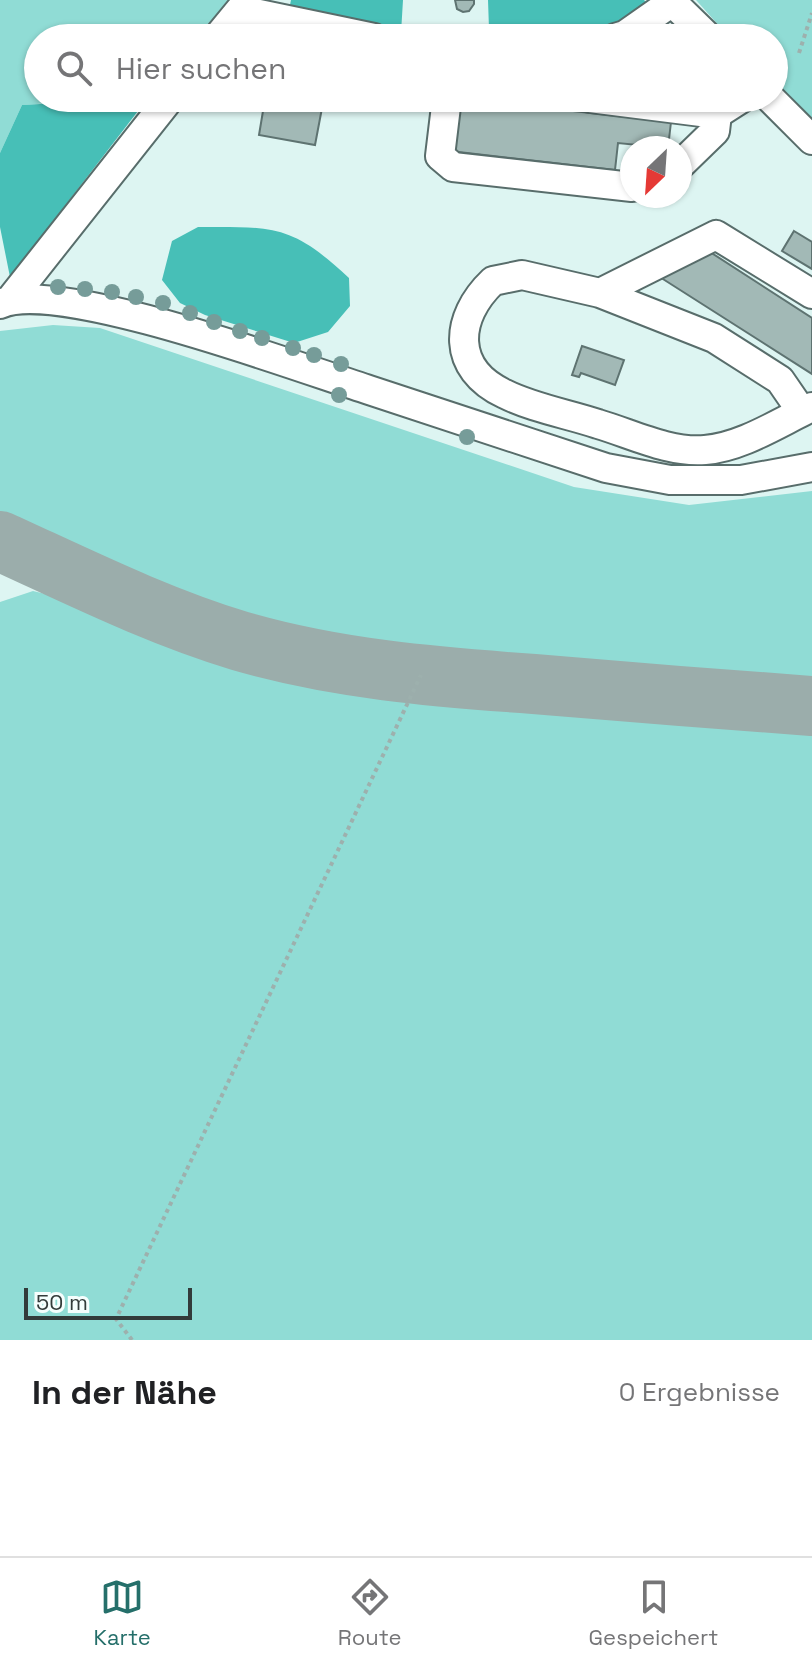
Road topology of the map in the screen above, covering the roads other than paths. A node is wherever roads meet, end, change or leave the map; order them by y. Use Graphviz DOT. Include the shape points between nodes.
graph roads {
  1 [pos="671,1"];
  2 [pos="228,24"];
  3 [pos="307,24"];
  4 [pos="640,24"];
  5 [pos="695,24"];
  6 [pos="159,112"];
  7 [pos="445,112"];
  8 [pos="701,112"];
  9 [pos="720,112"];
  10 [pos="784,112"];
  11 [pos="717,114"];
  12 [pos="812,140"];
  13 [pos="692,153"];
  14 [pos="620,186"];
  15 [pos="600,293"];
  16 [pos="812,294"];
  17 [pos="5,302"];
  18 [pos="807,410"];
  19 [pos="812,467"];
  1 -- 4 [label="lane"];
  1 -- 5 [label="lane"];
  2 -- 3 [label="lane" via="240,10"];
  6 -- 17 [label="lane"];
  7 -- 14 [label="lane" via="440,156 453,167"];
  8 -- 11 [label="lane"];
  9 -- 11 [label="lane"];
  10 -- 12 [label="lane"];
  11 -- 13 [label="lane" via="715,131"];
  15 -- 16 [label="lane" via="716,235"];
  15 -- 18 [label="lane" via="714,338 780,380"];
  15 -- 18 [label="lane" via="522,275 493,281 469,310 463,350 482,377 506,395 681,450 733,445"];
  17 -- 19 [label="lane" via="75,303 185,330 606,468 670,480 741,480"];
}
